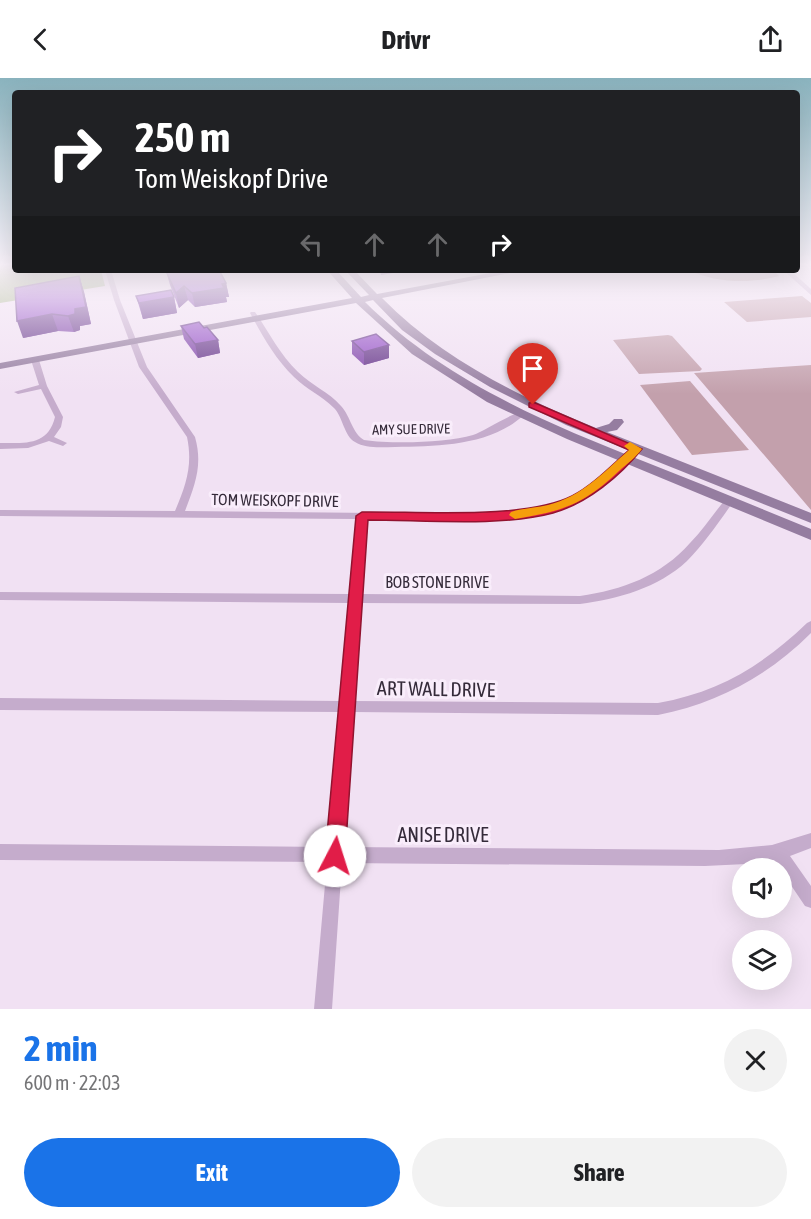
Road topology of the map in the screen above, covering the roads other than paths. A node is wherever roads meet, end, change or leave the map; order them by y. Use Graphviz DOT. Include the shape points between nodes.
graph roads {
  1 [pos="120,306"];
  2 [pos="306,306"];
  3 [pos="365,306"];
  4 [pos="384,306"];
  5 [pos="255,316"];
  6 [pos="131,338"];
  7 [pos="0,358"];
  8 [pos="35,360"];
  9 [pos="0,366"];
  10 [pos="486,381"];
  11 [pos="43,386"];
  12 [pos="471,388"];
  13 [pos="18,392"];
  14 [pos="521,414"];
  15 [pos="618,422"];
  16 [pos="595,432"];
  17 [pos="50,439"];
  18 [pos="63,443"];
  19 [pos="0,446"];
  20 [pos="637,449"];
  21 [pos="624,459"];
  22 [pos="728,502"];
  23 [pos="0,513"];
  24 [pos="179,514"];
  25 [pos="362,516"];
  26 [pos="811,518"];
  27 [pos="811,535"];
  28 [pos="0,596"];
  29 [pos="356,598"];
  30 [pos="811,626"];
  31 [pos="0,704"];
  32 [pos="347,708"];
  33 [pos="811,840"];
  34 [pos="0,852"];
  35 [pos="778,852"];
  36 [pos="335,856"];
  37 [pos="811,900"];
  38 [pos="323,1009"];
  1 -- 6 [label="street"];
  2 -- 5 [label="main road"];
  3 -- 12 [label="main road" via="409,347"];
  4 -- 10 [label="main road" via="421,340"];
  5 -- 6 [label="main road"];
  5 -- 14 [label="street, AMY SUE DRIVE" via="290,368 341,409 353,437 361,442 429,445 466,440 486,434"];
  6 -- 7 [label="main road"];
  6 -- 8 [label="main road"];
  6 -- 24 [label="street" via="149,379 194,445 195,471"];
  8 -- 9 [label="main road"];
  8 -- 11 [label="street"];
  10 -- 12 [label="main road"];
  10 -- 16 [label="main road"];
  11 -- 13 [label="street"];
  11 -- 17 [label="street" via="59,417"];
  12 -- 14 [label="main road"];
  14 -- 21 [label="main road"];
  15 -- 16 [label="main road"];
  16 -- 20 [label="main road"];
  17 -- 18 [label="street"];
  17 -- 19 [label="street" via="24,446"];
  20 -- 21 [label="street, TOM WEISKOPF DRIVE"];
  20 -- 26 [label="main road"];
  21 -- 22 [label="main road"];
  21 -- 25 [label="street, TOM WEISKOPF DRIVE" via="592,489 551,509 500,515"];
  22 -- 27 [label="main road"];
  22 -- 29 [label="street, BOB STONE DRIVE" via="683,558 657,577 621,593 580,600"];
  23 -- 24 [label="street, TOM WEISKOPF DRIVE"];
  24 -- 25 [label="street, TOM WEISKOPF DRIVE"];
  25 -- 29 [label="street"];
  28 -- 29 [label="street, BOB STONE DRIVE"];
  29 -- 32 [label="street"];
  30 -- 32 [label="street, ART WALL DRIVE" via="771,664 706,698 680,706 633,710"];
  31 -- 32 [label="street, ART WALL DRIVE"];
  32 -- 36 [label="street"];
  33 -- 35 [label="street, ANISE DRIVE"];
  34 -- 36 [label="street, ANISE DRIVE"];
  35 -- 36 [label="street, ANISE DRIVE" via="705,858"];
  35 -- 37 [label="street"];
  36 -- 38 [label="street"];
}
